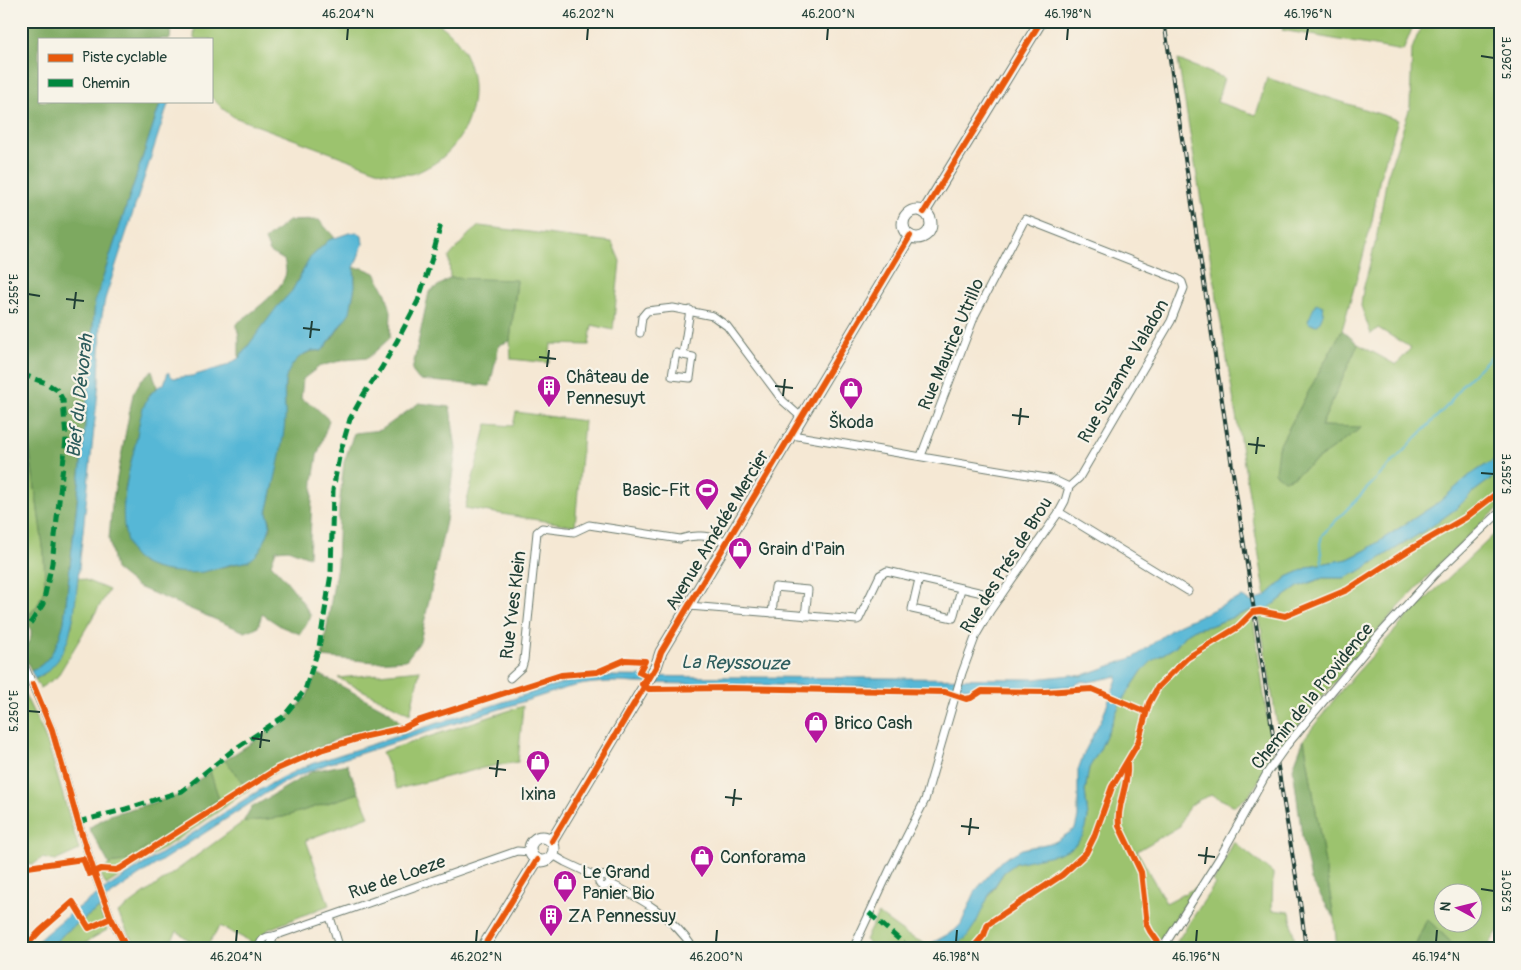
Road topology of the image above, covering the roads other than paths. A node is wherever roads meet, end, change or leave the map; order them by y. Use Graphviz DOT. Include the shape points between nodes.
graph roads {
  1 [pos="1041,21"];
  2 [pos="924,212"];
  3 [pos="1025,219"];
  4 [pos="910,236"];
  5 [pos="690,310"];
  6 [pos="640,333"];
  7 [pos="683,355"];
  8 [pos="802,418"];
  9 [pos="792,434"];
  10 [pos="921,456"];
  11 [pos="1069,487"];
  12 [pos="1059,512"];
  13 [pos="1500,512"];
  14 [pos="727,541"];
  15 [pos="919,578"];
  16 [pos="961,588"];
  17 [pos="1188,591"];
  18 [pos="1000,597"];
  19 [pos="689,606"];
  20 [pos="772,613"];
  21 [pos="805,616"];
  22 [pos="21,658"];
  23 [pos="510,678"];
  24 [pos="549,839"];
  25 [pos="553,855"];
  26 [pos="533,856"];
  27 [pos="330,917"];
  28 [pos="274,936"];
  29 [pos="127,949"];
  30 [pos="259,949"];
  31 [pos="267,949"];
  32 [pos="340,949"];
  33 [pos="482,949"];
  34 [pos="694,949"];
  35 [pos="853,949"];
  36 [pos="1162,949"];
  1 -- 2 [label="main road"];
  2 -- 4 [label="main road" via="930,220 930,229 919,238"];
  2 -- 4 [label="main road" via="914,210 905,216 903,227"];
  3 -- 10 [label="street, Rue Maurice Utrillo" via="975,315"];
  3 -- 11 [label="street, Rue Suzanne Valadon" via="1178,279 1184,288 1172,321 1079,478"];
  4 -- 8 [label="main road, Avenue Amédée Mercier"];
  5 -- 6 [label="street" via="647,311 642,317"];
  5 -- 7 [label="street"];
  5 -- 8 [label="street" via="713,316 726,326 783,401"];
  8 -- 9 [label="main road, Avenue Amédée Mercier"];
  9 -- 10 [label="street, Rue des Prés de Brou"];
  9 -- 14 [label="main road, Avenue Amédée Mercier"];
  10 -- 11 [label="street, Rue des Prés de Brou" via="1052,479"];
  11 -- 12 [label="street, Rue des Prés de Brou"];
  12 -- 17 [label="street"];
  12 -- 18 [label="street, Rue des Prés de Brou"];
  13 -- 36 [label="street, Chemin de la Providence, bridge" via="1378,636 1287,745"];
  14 -- 19 [label="main road, Avenue Amédée Mercier"];
  14 -- 23 [label="street, Rue Yves Klein" via="692,535 680,539 589,524 574,532 542,528 537,532 524,660 522,667"];
  15 -- 16 [label="street"];
  15 -- 16 [label="street" via="912,609 953,618"];
  15 -- 21 [label="street" via="883,572 857,620"];
  16 -- 18 [label="street"];
  18 -- 35 [label="street, Rue des Prés de Brou" via="976,635 925,800"];
  19 -- 20 [label="street"];
  19 -- 24 [label="main road, Avenue Amédée Mercier" via="650,664 644,680"];
  20 -- 21 [label="street"];
  20 -- 21 [label="street" via="775,587 808,590"];
  22 -- 29 [label="street" via="52,730 94,872"];
  24 -- 25 [label="main road" via="554,848"];
  24 -- 26 [label="main road" via="541,837 534,840 530,848"];
  25 -- 26 [label="main road" via="544,862"];
  25 -- 34 [label="street" via="599,878 602,886 609,883 659,911 676,925"];
  26 -- 27 [label="street, Rue de Loeze" via="517,852"];
  26 -- 33 [label="main road"];
  27 -- 28 [label="street, Rue de Loeze"];
  27 -- 32 [label="street"];
  28 -- 30 [label="street, Rue de Loeze" via="264,938"];
  28 -- 31 [label="street"];
}
